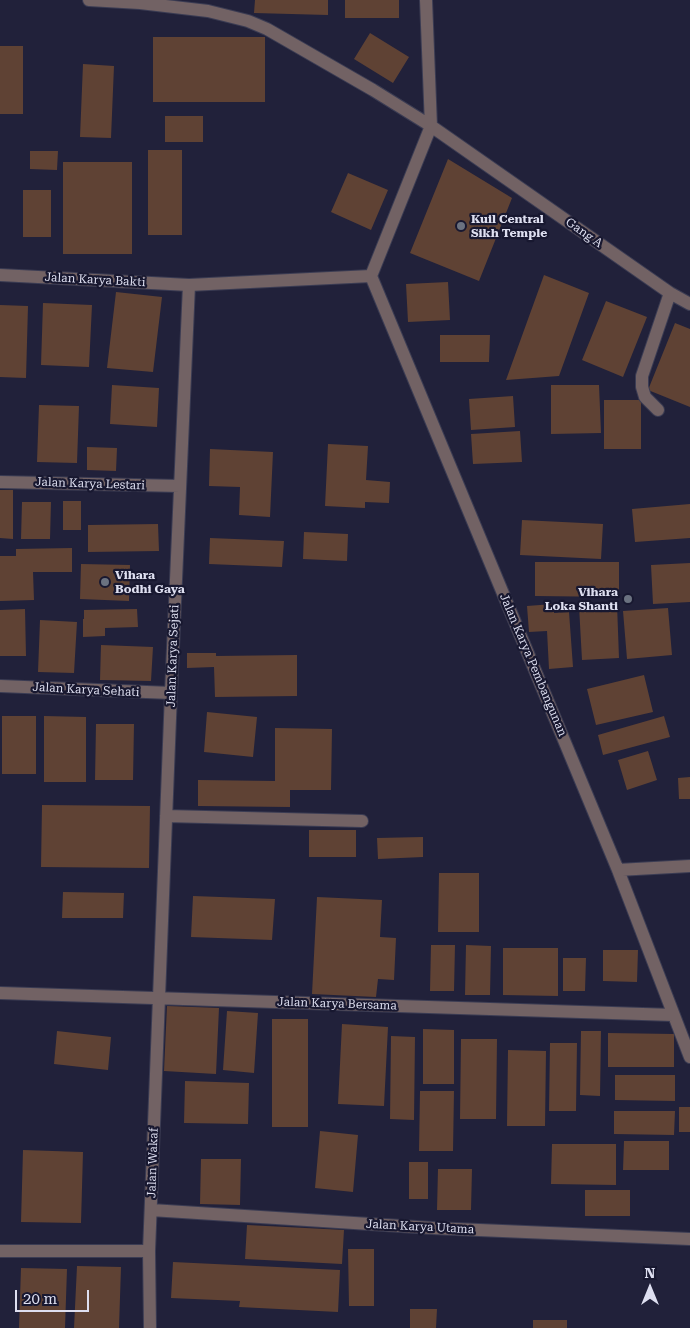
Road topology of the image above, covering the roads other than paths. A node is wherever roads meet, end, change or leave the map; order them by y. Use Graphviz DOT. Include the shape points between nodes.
graph roads {
  1 [pos="89,0"];
  2 [pos="426,0"];
  3 [pos="431,126"];
  4 [pos="0,276"];
  5 [pos="371,276"];
  6 [pos="189,284"];
  7 [pos="670,293"];
  8 [pos="690,304"];
  9 [pos="658,410"];
  10 [pos="0,482"];
  11 [pos="180,486"];
  12 [pos="0,686"];
  13 [pos="171,693"];
  14 [pos="166,816"];
  15 [pos="362,821"];
  16 [pos="690,866"];
  17 [pos="618,870"];
  18 [pos="0,993"];
  19 [pos="159,998"];
  20 [pos="673,1015"];
  21 [pos="690,1057"];
  22 [pos="151,1210"];
  23 [pos="690,1239"];
  24 [pos="0,1252"];
  25 [pos="149,1252"];
  26 [pos="150,1328"];
  1 -- 3 [label="street, Gang A" via="178,7 248,21 267,29"];
  2 -- 3 [label="street"];
  3 -- 5 [label="street"];
  3 -- 7 [label="street, Gang A"];
  4 -- 6 [label="street, Jalan Karya Bakti"];
  5 -- 6 [label="street, Jalan Karya Bakti"];
  5 -- 17 [label="street, Jalan Karya Pembangunan"];
  6 -- 11 [label="street, Jalan Karya Sejati"];
  7 -- 8 [label="street, Gang A"];
  7 -- 9 [label="street" via="642,376 645,397"];
  10 -- 11 [label="street, Jalan Karya Lestari"];
  11 -- 13 [label="street, Jalan Karya Sejati"];
  12 -- 13 [label="street, Jalan Karya Sehati"];
  13 -- 14 [label="street, Jalan Karya Sejati"];
  14 -- 15 [label="street"];
  14 -- 19 [label="street, Jalan Karya Sejati"];
  16 -- 17 [label="street"];
  17 -- 20 [label="street, Jalan Karya Pembangunan"];
  18 -- 19 [label="street, Jalan Karya Bersama"];
  19 -- 20 [label="street, Jalan Karya Bersama"];
  19 -- 22 [label="street, Jalan Wakaf"];
  20 -- 21 [label="street, Jalan Karya Pembangunan"];
  22 -- 23 [label="street, Jalan Karya Utama" via="432,1228"];
  22 -- 25 [label="street, Jalan Wakaf"];
  24 -- 25 [label="street"];
  25 -- 26 [label="street, Jalan Wakaf"];
}
